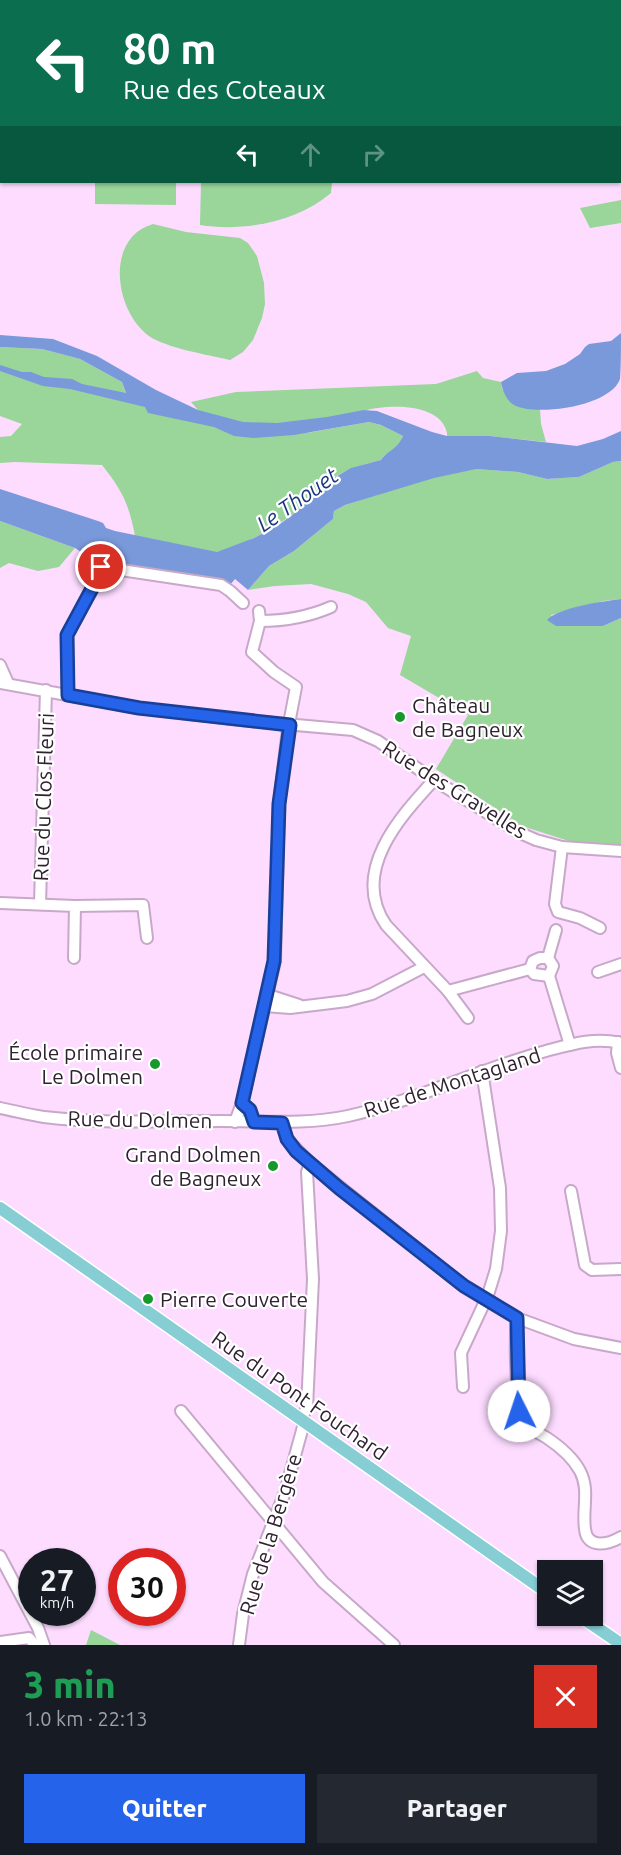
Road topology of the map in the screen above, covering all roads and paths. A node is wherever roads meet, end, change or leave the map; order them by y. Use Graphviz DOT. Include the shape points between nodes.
graph roads {
  1 [pos="243,603"];
  2 [pos="332,607"];
  3 [pos="0,665"];
  4 [pos="4,683"];
  5 [pos="46,690"];
  6 [pos="68,695"];
  7 [pos="290,725"];
  8 [pos="434,780"];
  9 [pos="562,847"];
  10 [pos="621,851"];
  11 [pos="0,903"];
  12 [pos="40,904"];
  13 [pos="75,906"];
  14 [pos="600,928"];
  15 [pos="556,930"];
  16 [pos="147,938"];
  17 [pos="74,958"];
  18 [pos="548,958"];
  19 [pos="621,964"];
  20 [pos="424,967"];
  21 [pos="530,969"];
  22 [pos="598,972"];
  23 [pos="549,976"];
  24 [pos="448,991"];
  25 [pos="268,995"];
  26 [pos="265,1006"];
  27 [pos="301,1006"];
  28 [pos="468,1018"];
  29 [pos="620,1042"];
  30 [pos="570,1045"];
  31 [pos="621,1068"];
  32 [pos="482,1071"];
  33 [pos="242,1103"];
  34 [pos="0,1108"];
  35 [pos="235,1122"];
  36 [pos="254,1122"];
  37 [pos="282,1123"];
  38 [pos="310,1163"];
  39 [pos="572,1191"];
  40 [pos="0,1208"];
  41 [pos="621,1269"];
  42 [pos="486,1299"];
  43 [pos="517,1318"];
  44 [pos="621,1348"];
  45 [pos="463,1387"];
  46 [pos="181,1411"];
  47 [pos="302,1422"];
  48 [pos="274,1524"];
  49 [pos="621,1537"];
  50 [pos="0,1556"];
  51 [pos="537,1585"];
  52 [pos="595,1626"];
  53 [pos="0,1642"];
  54 [pos="621,1644"];
  55 [pos="35,1645"];
  56 [pos="44,1645"];
  57 [pos="239,1645"];
  58 [pos="394,1645"];
  1 -- 6 [label="street" via="221,585 101,567 67,635"];
  2 -- 7 [label="street" via="295,618 259,616 252,652 296,687"];
  3 -- 4 [label="street"];
  4 -- 5 [label="street, Rue des Gravelles"];
  5 -- 6 [label="street, Rue des Gravelles"];
  5 -- 12 [label="street, Rue du Clos Fleuri"];
  6 -- 7 [label="street, Rue des Gravelles" via="139,708"];
  7 -- 8 [label="street, Rue des Gravelles" via="362,733"];
  7 -- 25 [label="street" via="279,804 277,932"];
  8 -- 9 [label="street, Rue des Gravelles" via="518,832"];
  8 -- 20 [label="street" via="397,824 377,862 375,878 374,903 378,914"];
  9 -- 10 [label="street, Rue des Gravelles"];
  9 -- 14 [label="street" via="555,904 558,912"];
  11 -- 12 [label="street"];
  12 -- 13 [label="street"];
  13 -- 16 [label="street" via="143,905"];
  13 -- 17 [label="street"];
  15 -- 18 [label="street"];
  18 -- 21 [label="street" via="533,961"];
  18 -- 23 [label="street" via="553,966"];
  19 -- 22 [label="street"];
  20 -- 24 [label="street"];
  20 -- 27 [label="street" via="372,994"];
  21 -- 23 [label="street" via="534,974"];
  21 -- 24 [label="street"];
  23 -- 30 [label="street"];
  24 -- 28 [label="street"];
  25 -- 26 [label="street"];
  25 -- 27 [label="street"];
  26 -- 27 [label="street"];
  26 -- 33 [label="street"];
  29 -- 30 [label="street, Rue de Montagland" via="593,1039"];
  29 -- 31 [label="street" via="617,1053"];
  30 -- 32 [label="street, Rue de Montagland"];
  32 -- 37 [label="street, Rue de Montagland" via="351,1116"];
  32 -- 42 [label="street" via="497,1165 501,1231 496,1269"];
  33 -- 35 [label="street"];
  33 -- 36 [label="street" via="250,1110"];
  34 -- 35 [label="street, Rue du Dolmen" via="44,1117"];
  35 -- 36 [label="street, Rue du Dolmen"];
  36 -- 37 [label="street, Rue du Dolmen"];
  37 -- 38 [label="street" via="287,1139"];
  38 -- 42 [label="street" via="464,1286"];
  38 -- 47 [label="street, Rue de la Bergère" via="307,1172 313,1279 307,1407"];
  39 -- 41 [label="street" via="585,1265 592,1270"];
  40 -- 47 [label="main road, Rue du Pont Fouchard"];
  42 -- 43 [label="street"];
  42 -- 45 [label="street" via="460,1353"];
  43 -- 44 [label="street" via="574,1339"];
  43 -- 49 [label="street" via="518,1401 523,1420 560,1447 578,1468 586,1495 587,1537 603,1545"];
  46 -- 48 [label="street"];
  47 -- 48 [label="street, Rue de la Bergère"];
  47 -- 51 [label="main road, Rue du Pont Fouchard"];
  48 -- 57 [label="street, Rue de la Bergère" via="250,1582"];
  48 -- 58 [label="street" via="323,1582"];
  50 -- 56 [label="street"];
  52 -- 54 [label="main road"];
  53 -- 55 [label="street" via="29,1638"];
}
